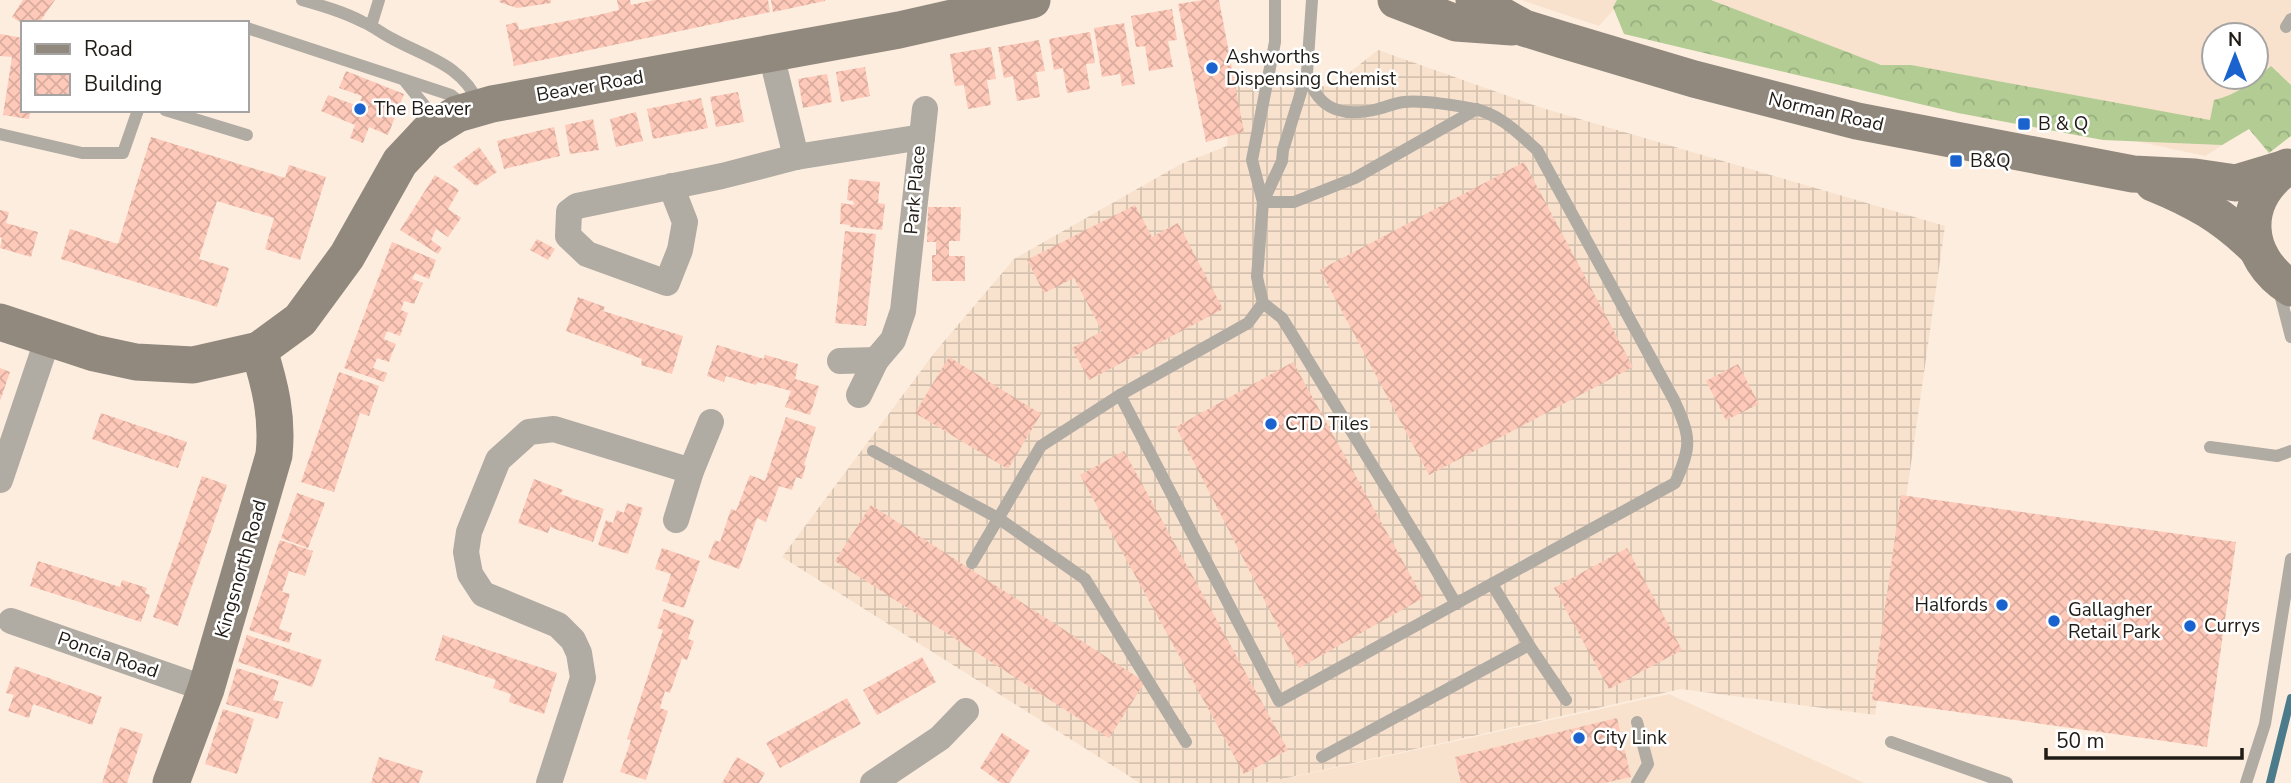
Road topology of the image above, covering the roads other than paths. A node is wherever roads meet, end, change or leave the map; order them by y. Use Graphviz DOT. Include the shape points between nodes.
graph roads {
  1 [pos="302,0"];
  2 [pos="379,0"];
  3 [pos="1032,0"];
  4 [pos="1275,0"];
  5 [pos="1312,0"];
  6 [pos="1396,0"];
  7 [pos="1474,0"];
  8 [pos="371,26"];
  9 [pos="248,28"];
  10 [pos="1524,28"];
  11 [pos="771,54"];
  12 [pos="1307,73"];
  13 [pos="404,80"];
  14 [pos="925,109"];
  15 [pos="1477,109"];
  16 [pos="137,112"];
  17 [pos="172,112"];
  18 [pos="464,114"];
  19 [pos="0,134"];
  20 [pos="247,135"];
  21 [pos="922,137"];
  22 [pos="796,157"];
  23 [pos="2288,166"];
  24 [pos="2133,174"];
  25 [pos="671,186"];
  26 [pos="1263,202"];
  27 [pos="2274,271"];
  28 [pos="1263,303"];
  29 [pos="0,322"];
  30 [pos="2291,337"];
  31 [pos="48,338"];
  32 [pos="259,350"];
  33 [pos="876,360"];
  34 [pos="840,361"];
  35 [pos="859,395"];
  36 [pos="1120,395"];
  37 [pos="711,422"];
  38 [pos="2210,447"];
  39 [pos="2291,451"];
  40 [pos="873,452"];
  41 [pos="691,471"];
  42 [pos="0,480"];
  43 [pos="998,518"];
  44 [pos="676,520"];
  45 [pos="2291,559"];
  46 [pos="972,563"];
  47 [pos="1492,584"];
  48 [pos="1455,604"];
  49 [pos="11,621"];
  50 [pos="1529,645"];
  51 [pos="206,689"];
  52 [pos="1566,700"];
  53 [pos="966,712"];
  54 [pos="1637,722"];
  55 [pos="1186,742"];
  56 [pos="1891,743"];
  57 [pos="1322,757"];
  58 [pos="171,783"];
  59 [pos="549,783"];
  60 [pos="873,783"];
  61 [pos="1637,783"];
  62 [pos="2007,783"];
  63 [pos="2246,783"];
  1 -- 8 [label="lane"];
  2 -- 8 [label="lane"];
  3 -- 11 [label="main road, Beaver Road"];
  4 -- 26 [label="lane" via="1275,42 1252,160"];
  5 -- 12 [label="lane"];
  6 -- 10 [label="main road, Norman Road" via="1456,23"];
  7 -- 10 [label="main road, Norman Road"];
  8 -- 18 [label="lane" via="437,59 472,89"];
  9 -- 13 [label="lane"];
  10 -- 24 [label="main road, Norman Road" via="1693,79 1857,121"];
  11 -- 18 [label="main road, Beaver Road"];
  11 -- 22 [label="street"];
  12 -- 15 [label="lane" via="1312,91 1336,109 1356,113 1404,102"];
  12 -- 26 [label="lane" via="1282,161"];
  13 -- 18 [label="lane"];
  13 -- 18 [label="lane" via="451,95"];
  14 -- 21 [label="street"];
  15 -- 26 [label="lane" via="1354,178 1294,202"];
  15 -- 47 [label="lane" via="1504,120 1536,150 1688,430 1685,461 1675,483"];
  16 -- 19 [label="lane" via="123,153 82,153"];
  17 -- 20 [label="lane"];
  18 -- 32 [label="main road, Beaver Road" via="428,132 400,162 347,256 300,320"];
  21 -- 22 [label="street, Park Place"];
  21 -- 33 [label="street, Park Place" via="903,311 893,340"];
  22 -- 25 [label="street, Park Place"];
  23 -- 24 [label="main road, Norman Road" via="2236,183"];
  23 -- 27 [label="main road" via="2271,179 2254,212 2253,230"];
  24 -- 27 [label="main road, Norman Road" via="2189,198 2231,224"];
  25 -- 25 [label="street, Park Place" via="685,222 667,283 587,254 568,236 569,212 577,206"];
  26 -- 28 [label="lane" via="1257,277"];
  27 -- 30 [label="lane"];
  28 -- 36 [label="lane" via="1248,323"];
  28 -- 48 [label="lane" via="1282,318"];
  29 -- 31 [label="main road"];
  31 -- 32 [label="main road" via="136,362 193,365"];
  31 -- 42 [label="street"];
  32 -- 51 [label="main road, Kingsnorth Road" via="276,423 274,454"];
  33 -- 34 [label="street"];
  33 -- 35 [label="street, Park Place"];
  36 -- 43 [label="lane" via="1041,446"];
  36 -- 48 [label="lane" via="1279,701"];
  37 -- 41 [label="street"];
  38 -- 39 [label="lane" via="2277,456"];
  40 -- 43 [label="lane"];
  41 -- 44 [label="street"];
  41 -- 59 [label="street" via="554,429 528,432 498,460 469,532 470,575 483,594 558,625 573,640 583,678"];
  43 -- 46 [label="lane"];
  43 -- 55 [label="lane" via="1085,579"];
  45 -- 63 [label="lane" via="2265,724"];
  47 -- 48 [label="lane"];
  47 -- 50 [label="lane"];
  49 -- 51 [label="street, Poncia Road"];
  50 -- 52 [label="lane"];
  50 -- 57 [label="lane"];
  51 -- 58 [label="main road, Kingsnorth Road"];
  53 -- 60 [label="street" via="940,738"];
  54 -- 61 [label="lane" via="1648,764"];
  56 -- 62 [label="lane"];
}
